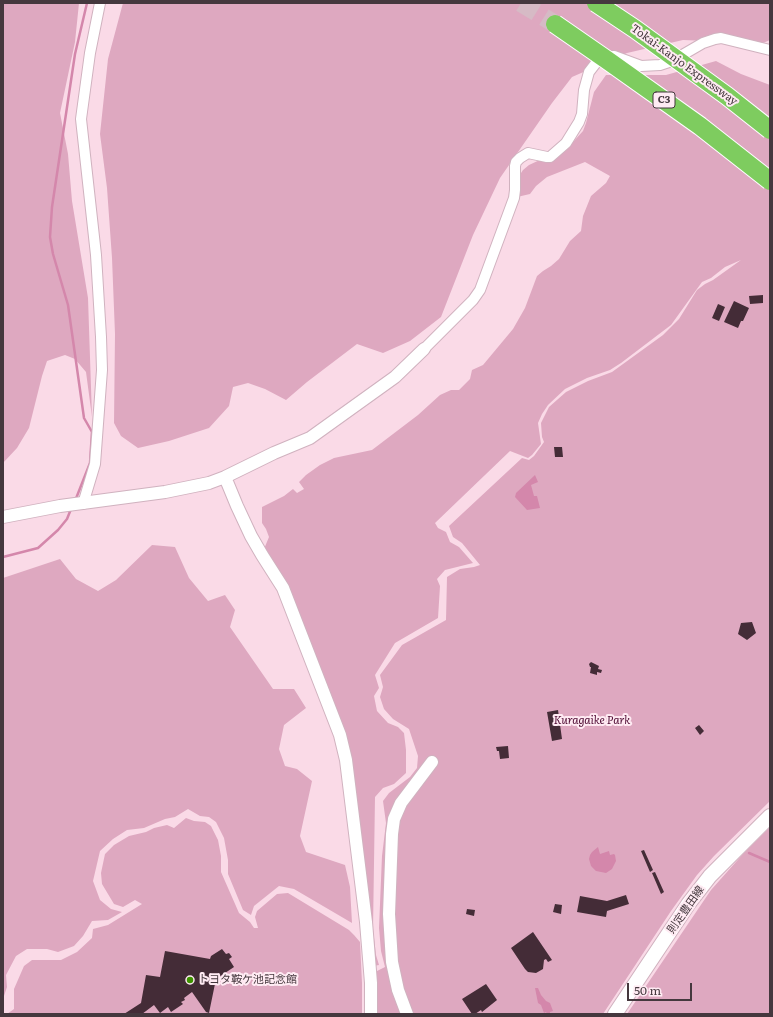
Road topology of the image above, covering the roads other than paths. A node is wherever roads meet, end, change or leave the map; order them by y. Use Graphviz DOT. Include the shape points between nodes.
graph roads {
  1 [pos="100,3"];
  2 [pos="596,3"];
  3 [pos="555,24"];
  4 [pos="770,50"];
  5 [pos="770,130"];
  6 [pos="770,181"];
  7 [pos="424,349"];
  8 [pos="225,477"];
  9 [pos="76,505"];
  10 [pos="3,517"];
  11 [pos="432,762"];
  12 [pos="770,816"];
  13 [pos="371,1014"];
  14 [pos="407,1014"];
  15 [pos="615,1014"];
  1 -- 9 [label="street" via="81,119 96,255 102,370 95,464"];
  2 -- 5 [label="highway, Tokai-Kanjo Expressway, bridge" via="709,82"];
  3 -- 6 [label="highway, C3, bridge" via="694,122"];
  4 -- 7 [label="street" via="728,39 715,39 672,62 660,65 641,66 614,56 599,59 586,79 580,122 566,143 550,157 528,153 516,162 514,198 480,290"];
  7 -- 8 [label="street" via="395,377 310,438"];
  8 -- 9 [label="street" via="209,483 164,492"];
  8 -- 13 [label="street" via="251,536 283,588 340,736 346,760 366,922"];
  9 -- 10 [label="street"];
  11 -- 14 [label="street" via="401,802 394,819 392,834 392,962"];
  12 -- 15 [label="main road, 則定豊田線" via="705,882"];
}
